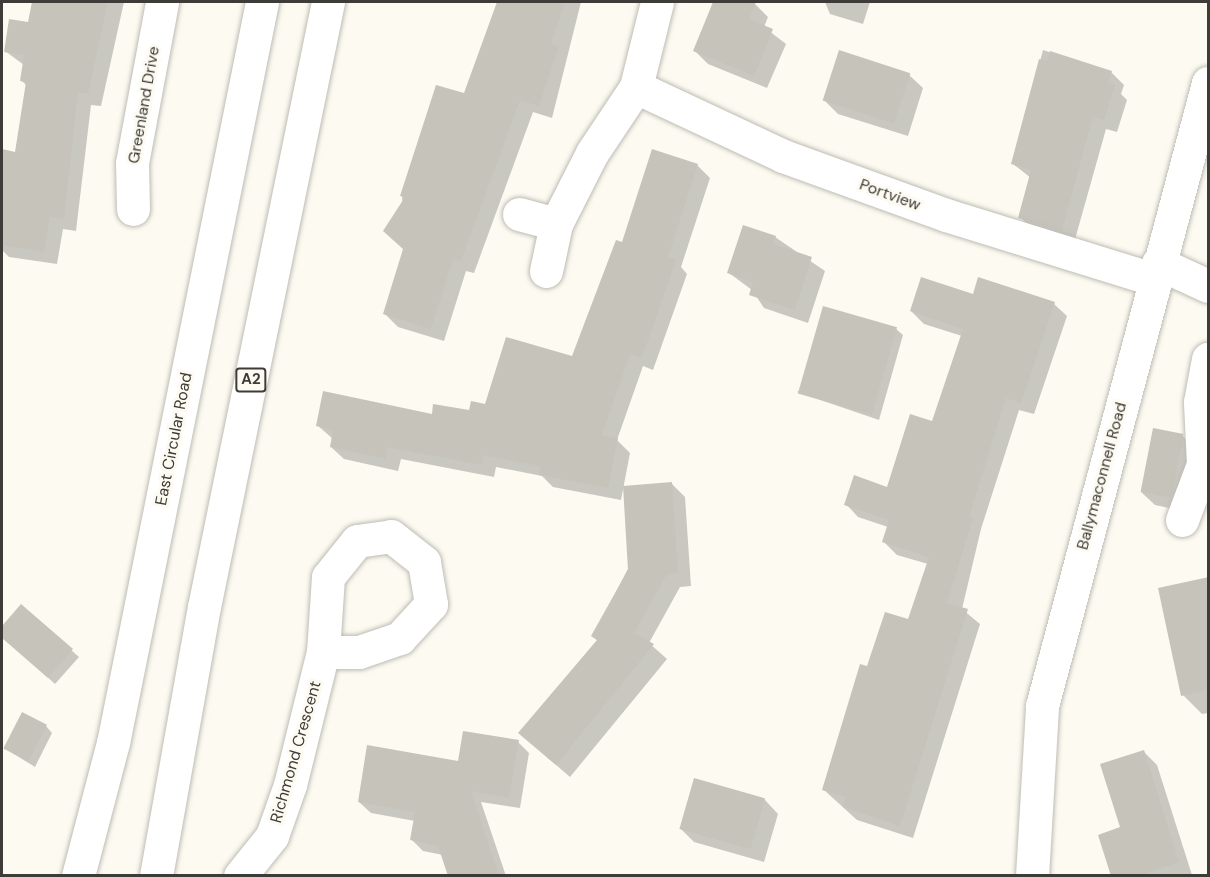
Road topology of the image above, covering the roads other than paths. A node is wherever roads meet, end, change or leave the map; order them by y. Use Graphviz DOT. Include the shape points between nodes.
graph roads {
  1 [pos="162,2"];
  2 [pos="262,2"];
  3 [pos="328,2"];
  4 [pos="657,2"];
  5 [pos="1209,83"];
  6 [pos="636,87"];
  7 [pos="133,209"];
  8 [pos="519,214"];
  9 [pos="556,224"];
  10 [pos="546,271"];
  11 [pos="1156,271"];
  12 [pos="1209,286"];
  13 [pos="1209,359"];
  14 [pos="1182,520"];
  15 [pos="323,652"];
  16 [pos="78,876"];
  17 [pos="156,876"];
  18 [pos="240,876"];
  19 [pos="1032,876"];
  1 -- 7 [label="main road, Greenland Drive" via="132,163"];
  2 -- 16 [label="main road, East Circular Road" via="113,743"];
  3 -- 17 [label="main road, A2" via="204,607"];
  4 -- 6 [label="main road"];
  5 -- 11 [label="main road, Ballymaconnell Road"];
  6 -- 9 [label="main road" via="592,153"];
  6 -- 11 [label="main road, Portview" via="783,156 946,215"];
  8 -- 9 [label="main road"];
  9 -- 10 [label="main road"];
  11 -- 12 [label="main road, Portview"];
  11 -- 19 [label="main road, Ballymaconnell Road" via="1041,706"];
  13 -- 14 [label="main road" via="1200,402 1203,464"];
  15 -- 18 [label="main road, Richmond Crescent" via="272,836"];
}
